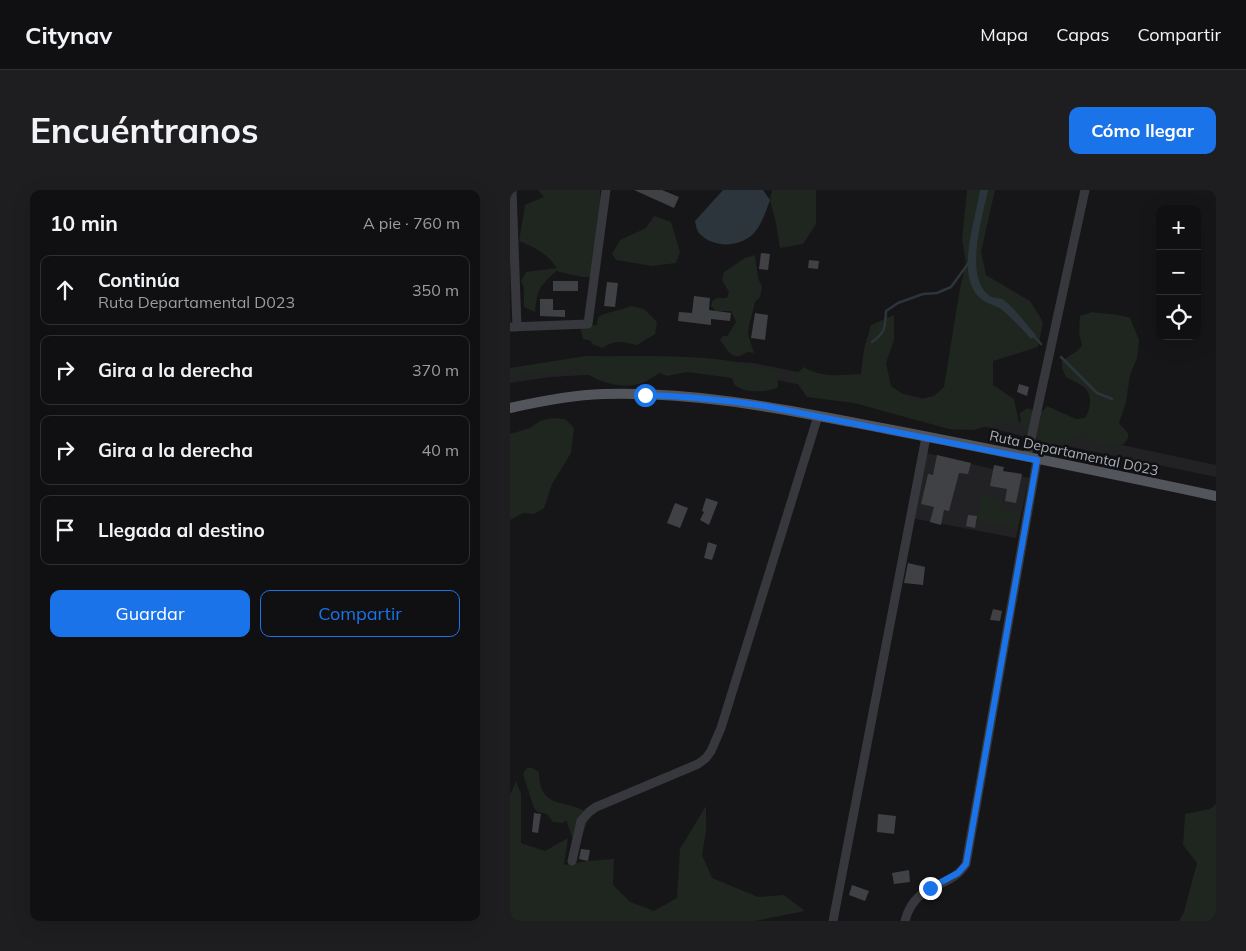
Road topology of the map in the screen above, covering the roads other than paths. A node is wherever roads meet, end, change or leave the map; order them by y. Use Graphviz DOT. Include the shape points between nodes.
graph roads {
  1 [pos="512,190"];
  2 [pos="606,190"];
  3 [pos="1085,190"];
  4 [pos="513,327"];
  5 [pos="510,408"];
  6 [pos="818,416"];
  7 [pos="926,436"];
  8 [pos="1032,458"];
  9 [pos="1216,496"];
  10 [pos="572,861"];
  11 [pos="834,921"];
  12 [pos="906,921"];
  1 -- 4 [label="street"];
  2 -- 4 [label="street" via="588,324"];
  3 -- 8 [label="street"];
  5 -- 6 [label="main road, Ruta Departamental D023" via="551,399 602,394 686,396"];
  6 -- 7 [label="main road, Ruta Departamental D023"];
  6 -- 10 [label="street" via="721,728 711,751 690,768 589,812 581,821"];
  7 -- 8 [label="main road, Ruta Departamental D023"];
  7 -- 11 [label="street"];
  8 -- 9 [label="main road, Ruta Departamental D023"];
  8 -- 12 [label="street" via="966,864 958,873 922,894 911,906"];
}
